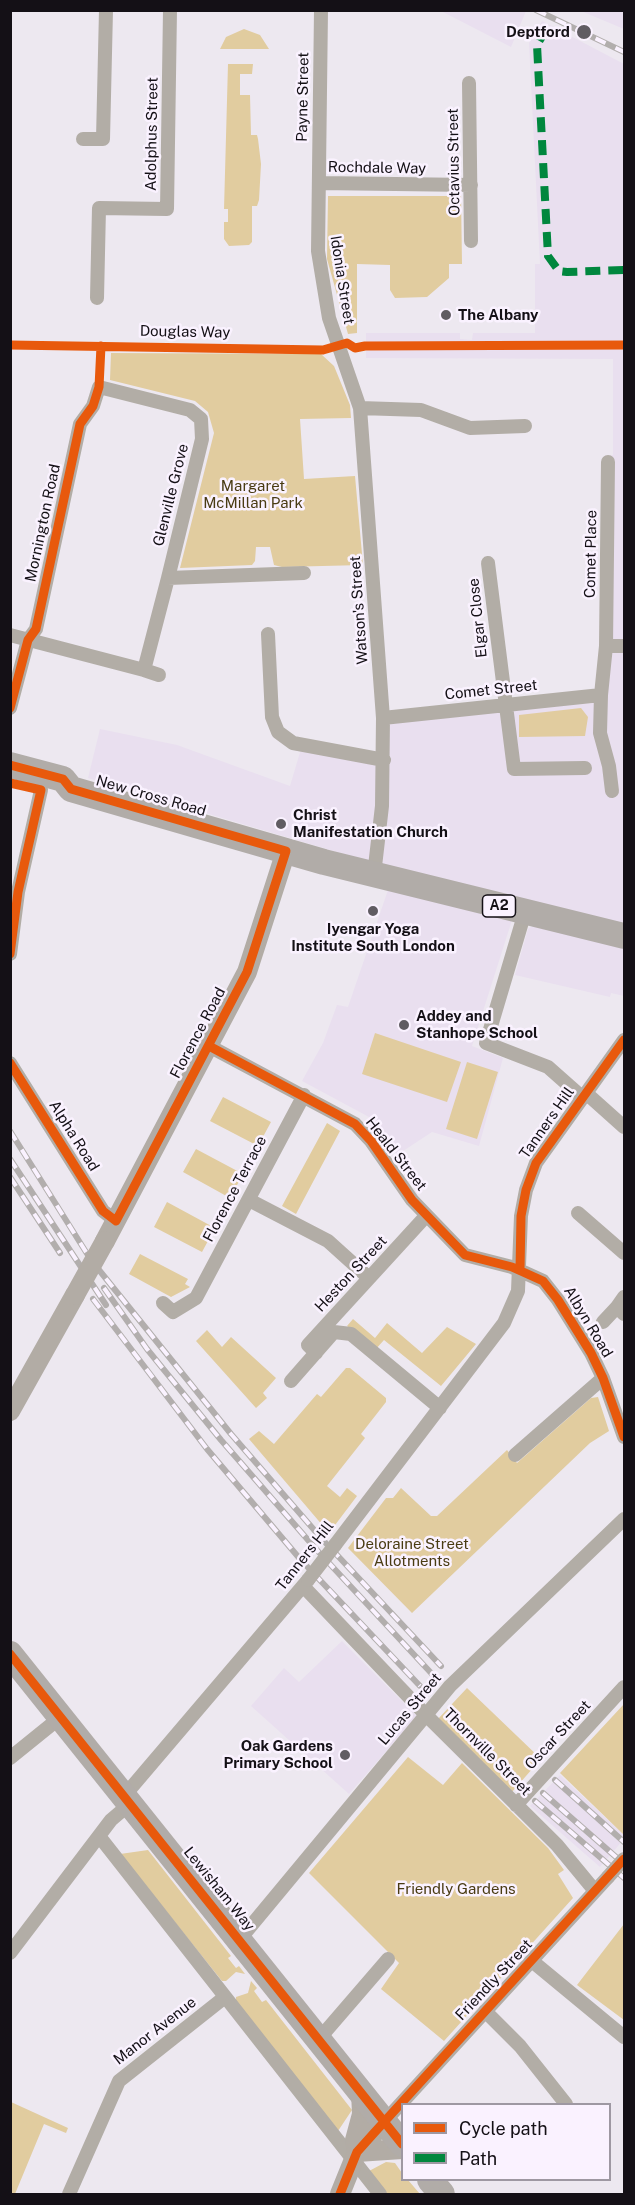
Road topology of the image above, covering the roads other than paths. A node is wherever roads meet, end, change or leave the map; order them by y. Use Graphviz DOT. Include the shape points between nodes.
graph roads {
  1 [pos="105,10"];
  2 [pos="171,10"];
  3 [pos="321,10"];
  4 [pos="469,83"];
  5 [pos="83,139"];
  6 [pos="319,183"];
  7 [pos="471,185"];
  8 [pos="471,241"];
  9 [pos="97,298"];
  10 [pos="338,346"];
  11 [pos="99,387"];
  12 [pos="360,408"];
  13 [pos="525,426"];
  14 [pos="608,462"];
  15 [pos="488,563"];
  16 [pos="304,573"];
  17 [pos="168,578"];
  18 [pos="267,633"];
  19 [pos="10,635"];
  20 [pos="28,640"];
  21 [pos="606,646"];
  22 [pos="624,646"];
  23 [pos="144,670"];
  24 [pos="159,675"];
  25 [pos="601,695"];
  26 [pos="506,705"];
  27 [pos="10,708"];
  28 [pos="383,718"];
  29 [pos="384,760"];
  30 [pos="10,765"];
  31 [pos="585,768"];
  32 [pos="10,783"];
  33 [pos="71,789"];
  34 [pos="41,790"];
  35 [pos="612,791"];
  36 [pos="286,851"];
  37 [pos="374,875"];
  38 [pos="525,912"];
  39 [pos="624,936"];
  40 [pos="10,954"];
  41 [pos="624,1040"];
  42 [pos="208,1046"];
  43 [pos="10,1063"];
  44 [pos="304,1095"];
  45 [pos="585,1096"];
  46 [pos="624,1127"];
  47 [pos="249,1200"];
  48 [pos="578,1213"];
  49 [pos="426,1216"];
  50 [pos="117,1221"];
  51 [pos="624,1253"];
  52 [pos="520,1270"];
  53 [pos="369,1278"];
  54 [pos="163,1303"];
  55 [pos="622,1306"];
  56 [pos="603,1322"];
  57 [pos="316,1353"];
  58 [pos="603,1378"];
  59 [pos="291,1381"];
  60 [pos="440,1408"];
  61 [pos="10,1411"];
  62 [pos="624,1437"];
  63 [pos="515,1455"];
  64 [pos="624,1519"];
  65 [pos="305,1583"];
  66 [pos="10,1654"];
  67 [pos="624,1687"];
  68 [pos="426,1715"];
  69 [pos="62,1716"];
  70 [pos="10,1758"];
  71 [pos="128,1799"];
  72 [pos="516,1805"];
  73 [pos="99,1836"];
  74 [pos="624,1859"];
  75 [pos="596,1891"];
  76 [pos="240,1939"];
  77 [pos="10,1953"];
  78 [pos="388,1959"];
  79 [pos="532,1961"];
  80 [pos="225,1997"];
  81 [pos="486,2011"];
  82 [pos="624,2037"];
  83 [pos="319,2039"];
  84 [pos="361,2091"];
  85 [pos="402,2103"];
  86 [pos="565,2103"];
  87 [pos="401,2104"];
  88 [pos="385,2121"];
  89 [pos="401,2143"];
  90 [pos="401,2149"];
  91 [pos="356,2156"];
  92 [pos="431,2181"];
  93 [pos="69,2194"];
  94 [pos="340,2194"];
  95 [pos="380,2194"];
  96 [pos="442,2194"];
  1 -- 5 [label="street" via="103,140"];
  2 -- 9 [label="street, Adolphus Street" via="167,210 99,208"];
  3 -- 6 [label="street, Payne Street"];
  4 -- 7 [label="street, Octavius Street"];
  6 -- 7 [label="street, Rochdale Way"];
  6 -- 10 [label="street, Idonia Street" via="318,251 329,318"];
  7 -- 8 [label="street, Octavius Street"];
  10 -- 12 [label="street, Watson's Street"];
  11 -- 17 [label="street, Glenville Grove" via="190,410 201,419 202,439"];
  11 -- 20 [label="street, Mornington Road" via="93,406 80,424 36,629"];
  12 -- 13 [label="street" via="421,410 470,428"];
  12 -- 28 [label="street, Watson's Street"];
  14 -- 21 [label="street, Comet Place"];
  15 -- 26 [label="street, Elgar Close"];
  16 -- 17 [label="street"];
  17 -- 23 [label="street, Glenville Grove"];
  18 -- 29 [label="street" via="272,717 278,732 293,743"];
  19 -- 20 [label="street"];
  20 -- 23 [label="street"];
  20 -- 27 [label="street, Mornington Road"];
  21 -- 22 [label="street"];
  21 -- 25 [label="street"];
  23 -- 24 [label="street"];
  25 -- 26 [label="street, Comet Street"];
  25 -- 35 [label="street" via="600,733"];
  26 -- 28 [label="street, Comet Street"];
  26 -- 31 [label="street, Elgar Close" via="514,768"];
  28 -- 29 [label="street, Watson's Street"];
  29 -- 37 [label="street, Watson's Street"];
  30 -- 33 [label="highway, New Cross Road / A2" via="63,779"];
  32 -- 34 [label="highway, New Cross Road / A2"];
  33 -- 34 [label="highway, New Cross Road / A2" via="60,795"];
  33 -- 36 [label="highway, New Cross Road / A2"];
  34 -- 40 [label="street" via="18,892"];
  36 -- 37 [label="highway, New Cross Road / A2"];
  36 -- 42 [label="main road, Florence Road" via="247,972"];
  37 -- 38 [label="highway, New Cross Road / A2"];
  38 -- 39 [label="highway, New Cross Road / A2"];
  38 -- 45 [label="street" via="486,1043 548,1066"];
  41 -- 45 [label="street, Tanners Hill"];
  42 -- 44 [label="street, Heald Street"];
  42 -- 50 [label="main road, Florence Road"];
  43 -- 50 [label="street, Alpha Road" via="103,1211"];
  44 -- 47 [label="street, Florence Terrace"];
  44 -- 49 [label="street, Heald Street" via="364,1132"];
  45 -- 46 [label="street"];
  45 -- 52 [label="street, Tanners Hill" via="542,1153 531,1175 521,1216"];
  47 -- 53 [label="street" via="328,1241"];
  47 -- 54 [label="street, Florence Terrace" via="196,1298 173,1312"];
  48 -- 51 [label="street"];
  49 -- 52 [label="street, Heald Street" via="465,1255"];
  49 -- 53 [label="street, Heston Street"];
  50 -- 61 [label="main road, Florence Road, bridge"];
  52 -- 58 [label="street, Albyn Road" via="548,1286 578,1330"];
  52 -- 60 [label="street, Tanners Hill" via="518,1291 504,1323"];
  53 -- 57 [label="street, Heston Street" via="308,1345"];
  55 -- 56 [label="street"];
  57 -- 59 [label="street, Heston Street"];
  57 -- 60 [label="street, Heston Street" via="334,1332 351,1334"];
  58 -- 62 [label="street, Albyn Road"];
  58 -- 63 [label="street"];
  60 -- 65 [label="street, Tanners Hill, bridge"];
  64 -- 68 [label="street, Lucas Street" via="477,1658"];
  65 -- 68 [label="street, Thornville Street"];
  65 -- 71 [label="street, Tanners Hill"];
  66 -- 69 [label="highway, Lewisham Way"];
  67 -- 72 [label="street, Oscar Street"];
  68 -- 72 [label="street, Thornville Street"];
  68 -- 76 [label="street, Lucas Street"];
  69 -- 70 [label="street"];
  69 -- 71 [label="highway, Lewisham Way"];
  71 -- 73 [label="street, Tanners Hill"];
  71 -- 76 [label="highway, Lewisham Way"];
  72 -- 75 [label="street, Thornville Street"];
  73 -- 77 [label="street, Tanners Hill"];
  73 -- 80 [label="street"];
  74 -- 75 [label="street, Friendly Street, bridge"];
  75 -- 79 [label="street, Friendly Street"];
  76 -- 83 [label="highway, Lewisham Way"];
  78 -- 83 [label="street"];
  79 -- 81 [label="street, Friendly Street"];
  79 -- 82 [label="street"];
  80 -- 91 [label="street"];
  80 -- 93 [label="street, Manor Avenue" via="119,2081"];
  81 -- 85 [label="street, Friendly Street"];
  81 -- 86 [label="street"];
  83 -- 84 [label="highway, Lewisham Way"];
  84 -- 88 [label="highway, Lewisham Way"];
  84 -- 91 [label="main road"];
  87 -- 88 [label="street, Friendly Street"];
  88 -- 89 [label="highway, Lewisham Way"];
  88 -- 91 [label="main road"];
  90 -- 91 [label="main road"];
  91 -- 94 [label="main road"];
  91 -- 95 [label="street"];
  92 -- 96 [label="highway"];
}
